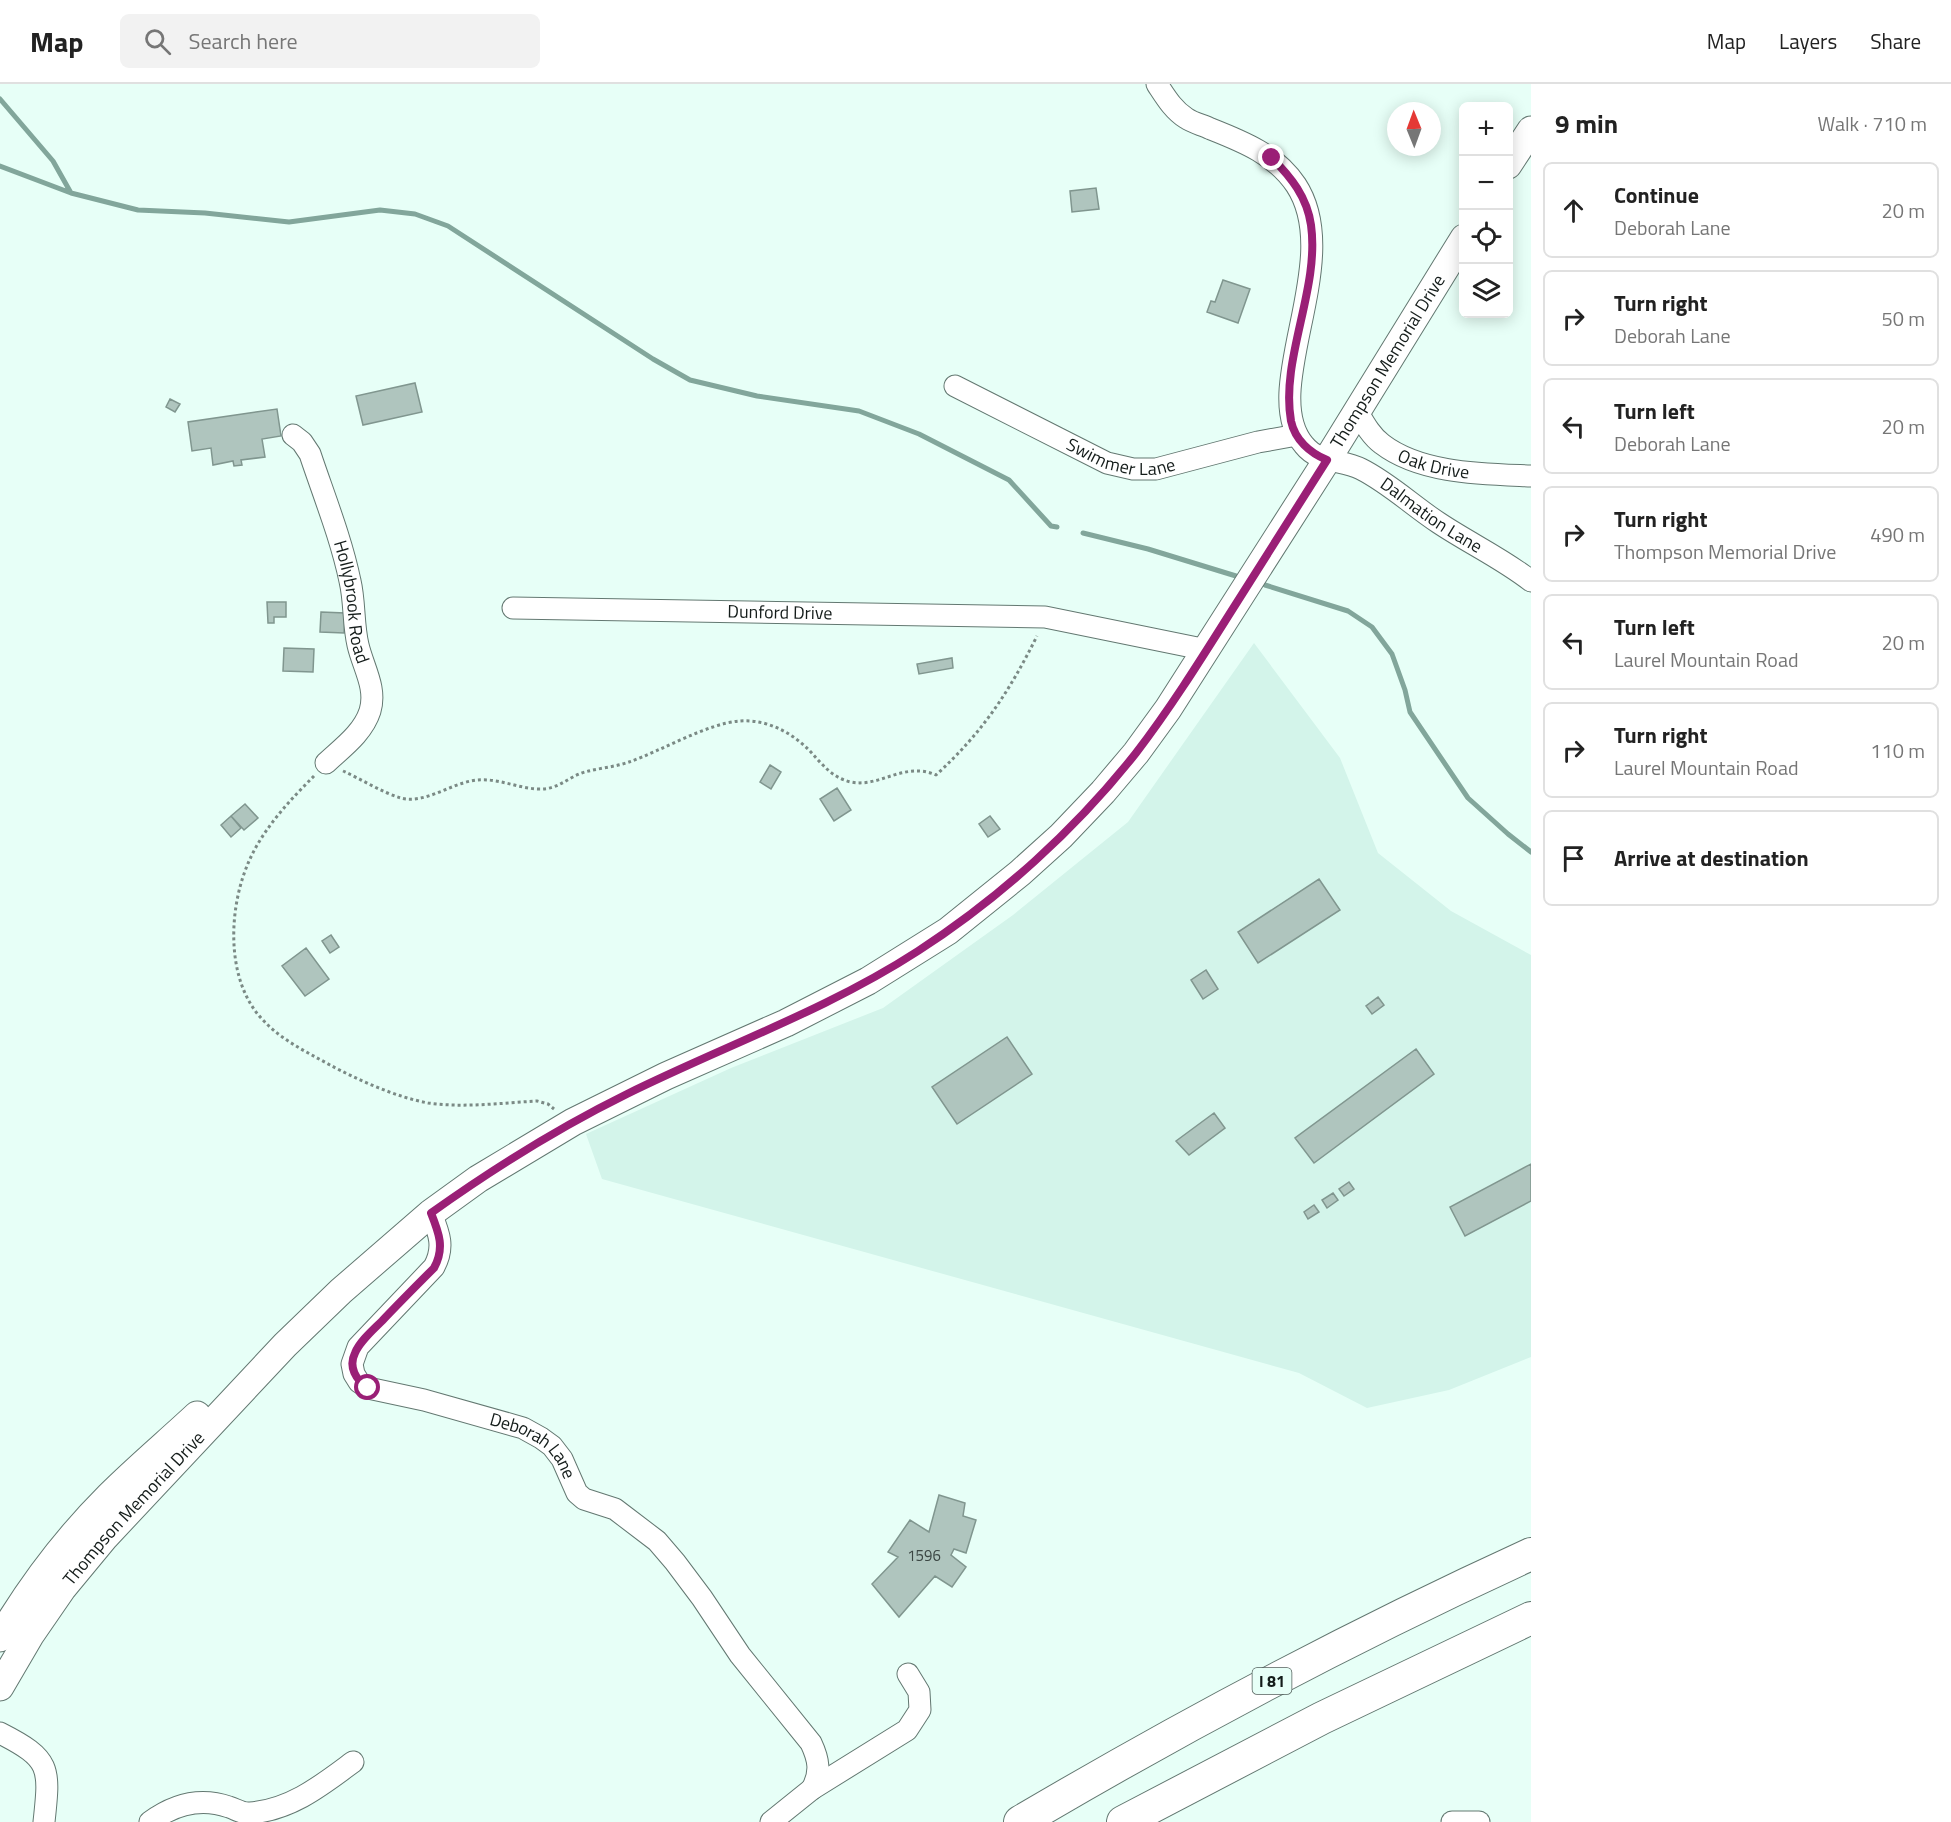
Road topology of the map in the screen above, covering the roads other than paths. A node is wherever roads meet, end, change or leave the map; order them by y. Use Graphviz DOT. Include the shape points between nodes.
graph roads {
  1 [pos="1157,84"];
  2 [pos="1531,130"];
  3 [pos="1513,159"];
  4 [pos="1459,246"];
  5 [pos="956,386"];
  6 [pos="1357,411"];
  7 [pos="293,435"];
  8 [pos="1297,435"];
  9 [pos="1327,460"];
  10 [pos="1531,476"];
  11 [pos="1531,582"];
  12 [pos="513,608"];
  13 [pos="1207,650"];
  14 [pos="326,763"];
  15 [pos="431,1213"];
  16 [pos="285,1345"];
  17 [pos="1531,1554"];
  18 [pos="1531,1618"];
  19 [pos="0,1638"];
  20 [pos="908,1674"];
  21 [pos="0,1687"];
  22 [pos="0,1733"];
  23 [pos="353,1762"];
  24 [pos="812,1789"];
  25 [pos="44,1822"];
  26 [pos="150,1822"];
  27 [pos="771,1822"];
  28 [pos="1020,1822"];
  29 [pos="1123,1822"];
  30 [pos="1452,1822"];
  31 [pos="1479,1822"];
  1 -- 8 [label="street" via="1174,109 1186,118 1272,158 1297,186 1304,201 1313,251 1290,394"];
  2 -- 3 [label="main road"];
  4 -- 6 [label="main road, Thompson Memorial Drive"];
  5 -- 8 [label="street, Swimmer Lane" via="1107,463 1133,469 1156,469"];
  6 -- 9 [label="main road, Thompson Memorial Drive"];
  6 -- 10 [label="street, Oak Drive" via="1380,443 1421,463"];
  7 -- 14 [label="street, Hollybrook Road" via="310,454 346,564 358,644 372,697 367,720"];
  8 -- 9 [label="street, Dalmation Lane" via="1305,447"];
  9 -- 11 [label="street, Dalmation Lane" via="1360,469 1384,483"];
  9 -- 13 [label="main road, Thompson Memorial Drive"];
  12 -- 13 [label="street, Dunford Drive" via="1045,617"];
  13 -- 15 [label="main road, Thompson Memorial Drive" via="1161,718 1103,792 1020,873 948,931 868,981 786,1023 573,1122 478,1179"];
  15 -- 16 [label="main road, Thompson Memorial Drive"];
  15 -- 24 [label="street, Deborah Lane" via="440,1235 439,1259 358,1347 352,1364 359,1383 523,1428 552,1446 578,1494 615,1509 657,1542 696,1589 740,1655 811,1743 819,1770"];
  16 -- 19 [label="main road, Thompson Memorial Drive" via="244,1372 109,1496 32,1588"];
  16 -- 21 [label="main road, Thompson Memorial Drive" via="76,1571 31,1634"];
  17 -- 28 [label="highway, I 81" via="1244,1695"];
  18 -- 29 [label="highway" via="1322,1718"];
  20 -- 24 [label="street" via="919,1692 920,1710 907,1730"];
  22 -- 25 [label="street" via="28,1748 46,1770"];
  23 -- 26 [label="street" via="286,1805 244,1813 197,1802 162,1813"];
  24 -- 27 [label="street"];
  30 -- 31 [label="street"];
}
